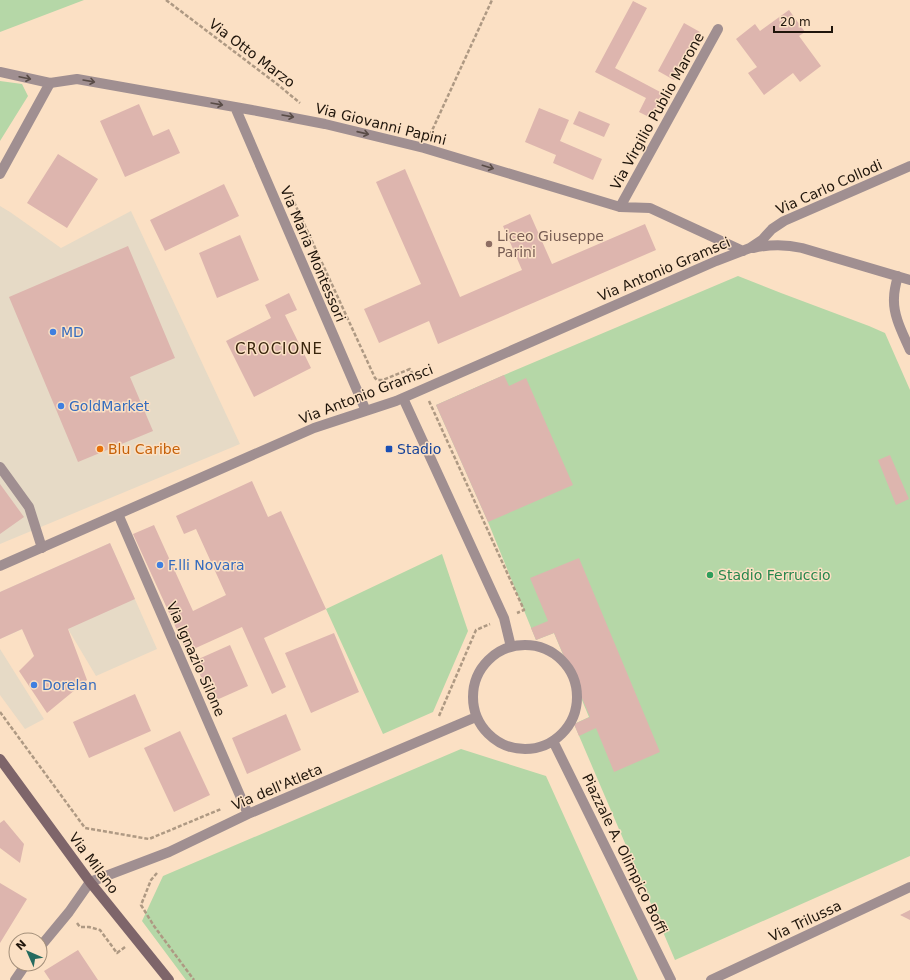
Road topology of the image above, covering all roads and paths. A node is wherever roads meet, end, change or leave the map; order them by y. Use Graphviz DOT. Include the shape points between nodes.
graph roads {
  1 [pos="166,0"];
  2 [pos="492,0"];
  3 [pos="718,29"];
  4 [pos="0,72"];
  5 [pos="50,83"];
  6 [pos="301,104"];
  7 [pos="235,107"];
  8 [pos="424,148"];
  9 [pos="910,166"];
  10 [pos="0,174"];
  11 [pos="291,196"];
  12 [pos="620,207"];
  13 [pos="743,250"];
  14 [pos="898,276"];
  15 [pos="910,280"];
  16 [pos="910,350"];
  17 [pos="422,390"];
  18 [pos="402,398"];
  19 [pos="366,411"];
  20 [pos="0,467"];
  21 [pos="118,514"];
  22 [pos="42,548"];
  23 [pos="0,566"];
  24 [pos="504,618"];
  25 [pos="511,647"];
  26 [pos="0,712"];
  27 [pos="476,717"];
  28 [pos="434,718"];
  29 [pos="553,741"];
  30 [pos="0,759"];
  31 [pos="242,800"];
  32 [pos="248,814"];
  33 [pos="162,833"];
  34 [pos="169,852"];
  35 [pos="160,869"];
  36 [pos="90,882"];
  37 [pos="910,887"];
  38 [pos="69,912"];
  39 [pos="48,937"];
  40 [pos="136,940"];
  41 [pos="169,980"];
  42 [pos="194,980"];
  43 [pos="671,980"];
  44 [pos="711,980"];
  1 -- 6 [label="path, Via Otto Marzo"];
  2 -- 8 [label="path"];
  3 -- 12 [label="street, Via Virgilio Publio Marone"];
  4 -- 5 [label="street, Via Giovanni Papini, one-way"];
  5 -- 7 [label="street, Via Giovanni Papini, one-way" via="77,79"];
  5 -- 10 [label="street"];
  7 -- 8 [label="street, Via Giovanni Papini, one-way" via="325,124"];
  7 -- 19 [label="street, Via Maria Montessori"];
  8 -- 12 [label="street, Via Giovanni Papini, one-way"];
  9 -- 13 [label="street, Via Carlo Collodi" via="784,221 756,244"];
  11 -- 17 [label="path" via="374,378 382,380 410,369"];
  12 -- 13 [label="street, Via Giovanni Papini" via="650,208"];
  13 -- 14 [label="street" via="773,244 788,245"];
  13 -- 17 [label="street, Via Antonio Gramsci"];
  14 -- 15 [label="street"];
  14 -- 16 [label="street" via="894,297 895,311"];
  17 -- 18 [label="street, Via Antonio Gramsci"];
  17 -- 24 [label="path" via="524,610"];
  18 -- 19 [label="street, Via Antonio Gramsci"];
  18 -- 24 [label="street"];
  19 -- 21 [label="street, Via Antonio Gramsci" via="314,428"];
  20 -- 22 [label="street" via="29,507"];
  21 -- 22 [label="street, Via Antonio Gramsci"];
  21 -- 31 [label="street, Via Ignazio Silone"];
  22 -- 23 [label="street, Via Antonio Gramsci"];
  24 -- 25 [label="street"];
  24 -- 28 [label="path" via="476,630 439,716"];
  25 -- 27 [label="street" via="495,654 482,668 474,684"];
  25 -- 29 [label="street" via="534,646 551,652 571,672 576,690 575,712 567,728"];
  26 -- 33 [label="path" via="85,828 149,839"];
  27 -- 29 [label="street" via="486,733 511,748 529,749"];
  27 -- 32 [label="street, Via dell'Atleta"];
  29 -- 43 [label="street, Piazzale A. Olimpico Boffi"];
  30 -- 36 [label="main road, Via Milano"];
  31 -- 32 [label="street, Via Ignazio Silone"];
  31 -- 33 [label="path"];
  32 -- 34 [label="street, Via dell'Atleta"];
  33 -- 34 [label="path"];
  34 -- 36 [label="street, Via dell'Atleta"];
  35 -- 42 [label="path" via="141,905"];
  36 -- 38 [label="street"];
  36 -- 40 [label="main road, Via Milano"];
  37 -- 44 [label="street, Via Trilussa"];
  38 -- 39 [label="street"];
  38 -- 40 [label="path" via="80,927 100,930 117,953"];
  40 -- 41 [label="main road, Via Milano"];
}
